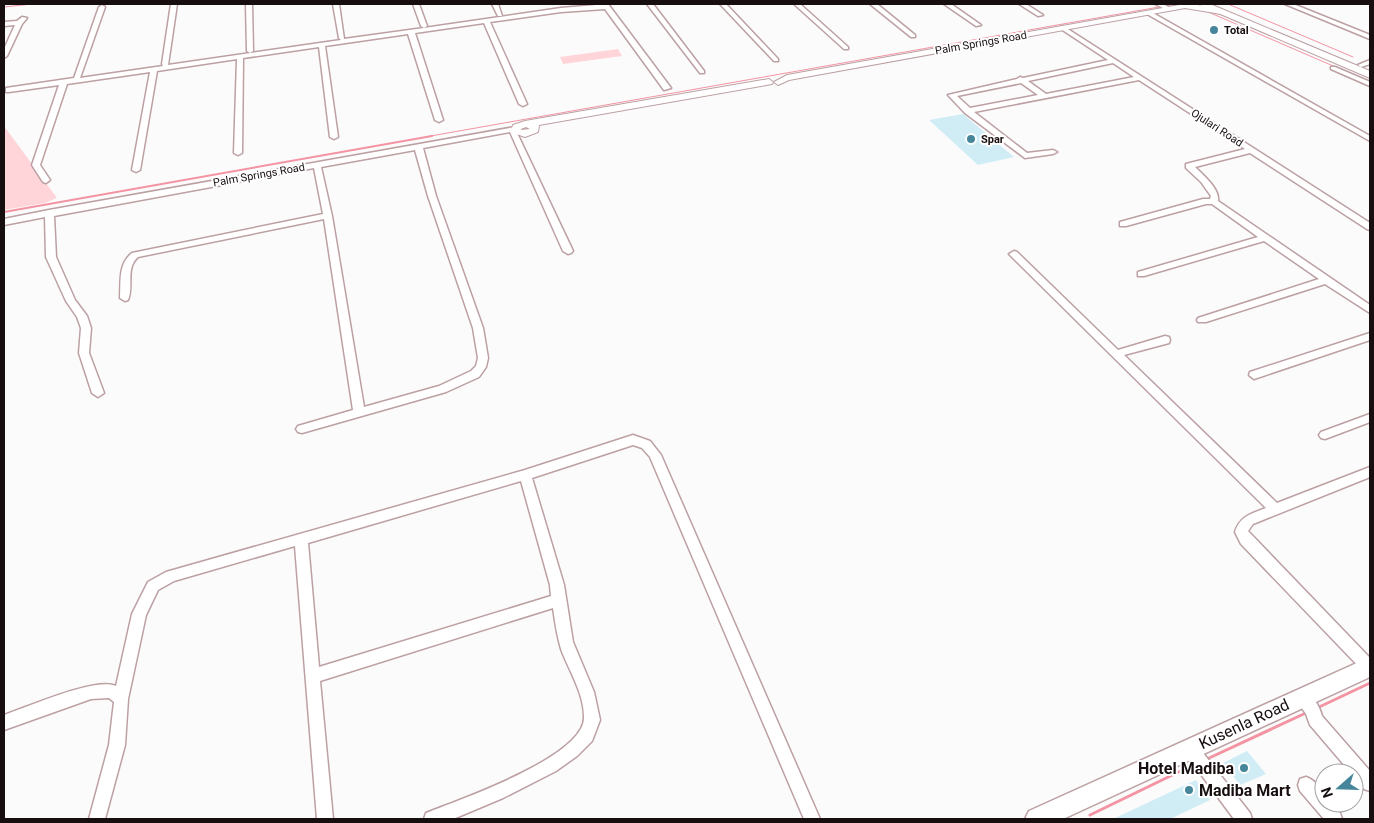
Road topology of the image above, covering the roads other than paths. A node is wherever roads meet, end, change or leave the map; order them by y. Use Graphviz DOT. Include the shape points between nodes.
graph roads {
  1 [pos="174,4"];
  2 [pos="249,4"];
  3 [pos="336,4"];
  4 [pos="416,4"];
  5 [pos="494,4"];
  6 [pos="553,4"];
  7 [pos="651,4"];
  8 [pos="723,4"];
  9 [pos="797,4"];
  10 [pos="872,4"];
  11 [pos="947,4"];
  12 [pos="1022,4"];
  13 [pos="1202,4"];
  14 [pos="1288,4"];
  15 [pos="606,5"];
  16 [pos="1187,5"];
  17 [pos="102,7"];
  18 [pos="1164,7"];
  19 [pos="1218,8"];
  20 [pos="1149,13"];
  21 [pos="500,15"];
  22 [pos="1040,16"];
  23 [pos="486,21"];
  24 [pos="4,24"];
  25 [pos="978,25"];
  26 [pos="424,26"];
  27 [pos="1063,28"];
  28 [pos="411,32"];
  29 [pos="913,36"];
  30 [pos="1370,37"];
  31 [pos="342,38"];
  32 [pos="322,44"];
  33 [pos="846,48"];
  34 [pos="250,51"];
  35 [pos="4,56"];
  36 [pos="240,56"];
  37 [pos="776,60"];
  38 [pos="1113,61"];
  39 [pos="165,64"];
  40 [pos="1367,65"];
  41 [pos="1333,68"];
  42 [pos="154,69"];
  43 [pos="702,72"];
  44 [pos="1370,75"];
  45 [pos="77,77"];
  46 [pos="1140,78"];
  47 [pos="1020,79"];
  48 [pos="64,82"];
  49 [pos="1370,84"];
  50 [pos="667,88"];
  51 [pos="6,89"];
  52 [pos="1044,96"];
  53 [pos="524,104"];
  54 [pos="968,111"];
  55 [pos="439,120"];
  56 [pos="513,129"];
  57 [pos="334,137"];
  58 [pos="1370,139"];
  59 [pos="418,146"];
  60 [pos="1251,150"];
  61 [pos="1052,152"];
  62 [pos="238,153"];
  63 [pos="317,165"];
  64 [pos="136,170"];
  65 [pos="46,180"];
  66 [pos="1214,202"];
  67 [pos="49,213"];
  68 [pos="328,216"];
  69 [pos="4,222"];
  70 [pos="1123,224"];
  71 [pos="1370,227"];
  72 [pos="1265,238"];
  73 [pos="568,251"];
  74 [pos="1014,254"];
  75 [pos="1141,274"];
  76 [pos="1327,280"];
  77 [pos="125,298"];
  78 [pos="1370,310"];
  79 [pos="1202,320"];
  80 [pos="1370,336"];
  81 [pos="1165,340"];
  82 [pos="1116,354"];
  83 [pos="1254,375"];
  84 [pos="98,393"];
  85 [pos="359,413"];
  86 [pos="1370,418"];
  87 [pos="302,429"];
  88 [pos="1325,435"];
  89 [pos="525,474"];
  90 [pos="1367,477"];
  91 [pos="1275,508"];
  92 [pos="301,539"];
  93 [pos="558,600"];
  94 [pos="1370,667"];
  95 [pos="313,676"];
  96 [pos="1302,698"];
  97 [pos="121,699"];
  98 [pos="4,724"];
  99 [pos="1191,749"];
  100 [pos="1370,783"];
  101 [pos="1306,785"];
  102 [pos="97,819"];
  103 [pos="325,819"];
  104 [pos="432,819"];
  105 [pos="812,819"];
  106 [pos="1040,819"];
  107 [pos="1244,819"];
  108 [pos="1334,819"];
  1 -- 39 [label="street"];
  2 -- 34 [label="street"];
  3 -- 31 [label="street"];
  4 -- 26 [label="street"];
  5 -- 21 [label="street"];
  6 -- 21 [label="street"];
  7 -- 43 [label="street"];
  8 -- 37 [label="street"];
  9 -- 33 [label="street"];
  10 -- 29 [label="street"];
  11 -- 25 [label="street"];
  12 -- 22 [label="street"];
  13 -- 19 [label="highway"];
  14 -- 30 [label="street"];
  15 -- 23 [label="street"];
  15 -- 50 [label="street"];
  16 -- 18 [label="street, Palm Springs Road"];
  16 -- 19 [label="street, Palm Springs Road"];
  17 -- 45 [label="street"];
  18 -- 20 [label="street, Palm Springs Road"];
  19 -- 40 [label="highway"];
  19 -- 44 [label="highway"];
  20 -- 27 [label="street, Palm Springs Road"];
  20 -- 58 [label="street"];
  21 -- 26 [label="street"];
  23 -- 28 [label="street"];
  23 -- 53 [label="street"];
  24 -- 35 [label="street" via="22,20"];
  26 -- 31 [label="street"];
  27 -- 38 [label="street, Ojulari Road"];
  27 -- 56 [label="street, Palm Springs Road"];
  28 -- 32 [label="street"];
  28 -- 55 [label="street"];
  31 -- 34 [label="street"];
  32 -- 36 [label="street"];
  32 -- 57 [label="street"];
  34 -- 39 [label="street"];
  36 -- 42 [label="street"];
  36 -- 62 [label="street"];
  38 -- 46 [label="street, Ojulari Road"];
  38 -- 47 [label="street"];
  39 -- 45 [label="street"];
  41 -- 49 [label="street"];
  42 -- 48 [label="street"];
  42 -- 64 [label="street"];
  45 -- 51 [label="street"];
  46 -- 52 [label="street"];
  46 -- 60 [label="street, Ojulari Road"];
  47 -- 52 [label="street"];
  47 -- 54 [label="street" via="952,94"];
  48 -- 51 [label="street"];
  48 -- 65 [label="street" via="36,165"];
  52 -- 54 [label="street"];
  54 -- 61 [label="street" via="1025,156"];
  56 -- 59 [label="street, Palm Springs Road"];
  56 -- 73 [label="street"];
  59 -- 63 [label="street, Palm Springs Road"];
  59 -- 85 [label="street" via="478,328 483,358 475,374 460,382"];
  60 -- 66 [label="street" via="1189,166 1204,180 1215,196"];
  60 -- 71 [label="street, Ojulari Road"];
  63 -- 67 [label="street, Palm Springs Road"];
  63 -- 68 [label="street"];
  66 -- 70 [label="street"];
  66 -- 72 [label="street"];
  67 -- 69 [label="street, Palm Springs Road"];
  67 -- 84 [label="street" via="51,257 71,301 82,316 86,328 84,353"];
  68 -- 77 [label="street" via="135,255 127,269"];
  68 -- 85 [label="street"];
  72 -- 75 [label="street"];
  72 -- 76 [label="street"];
  74 -- 82 [label="street"];
  76 -- 78 [label="street"];
  76 -- 79 [label="street"];
  80 -- 83 [label="street"];
  81 -- 82 [label="street"];
  82 -- 91 [label="street"];
  85 -- 87 [label="street"];
  86 -- 88 [label="street"];
  89 -- 92 [label="street"];
  89 -- 93 [label="street" via="557,585"];
  89 -- 105 [label="street" via="633,440 650,447 676,500"];
  90 -- 91 [label="street"];
  91 -- 94 [label="street" via="1249,520 1241,532"];
  92 -- 95 [label="street"];
  92 -- 97 [label="street" via="171,576 153,586 139,614"];
  93 -- 95 [label="street"];
  93 -- 104 [label="street" via="567,646 590,708 592,722 581,744 559,761 507,789"];
  94 -- 96 [label="main road, Kusenla Road"];
  95 -- 103 [label="street"];
  96 -- 99 [label="main road, Kusenla Road"];
  96 -- 100 [label="street" via="1313,710 1315,720"];
  97 -- 98 [label="street" via="110,691 91,692"];
  97 -- 102 [label="street" via="120,730"];
  99 -- 106 [label="main road, Kusenla Road"];
  99 -- 107 [label="street"];
  101 -- 108 [label="street"];
}
